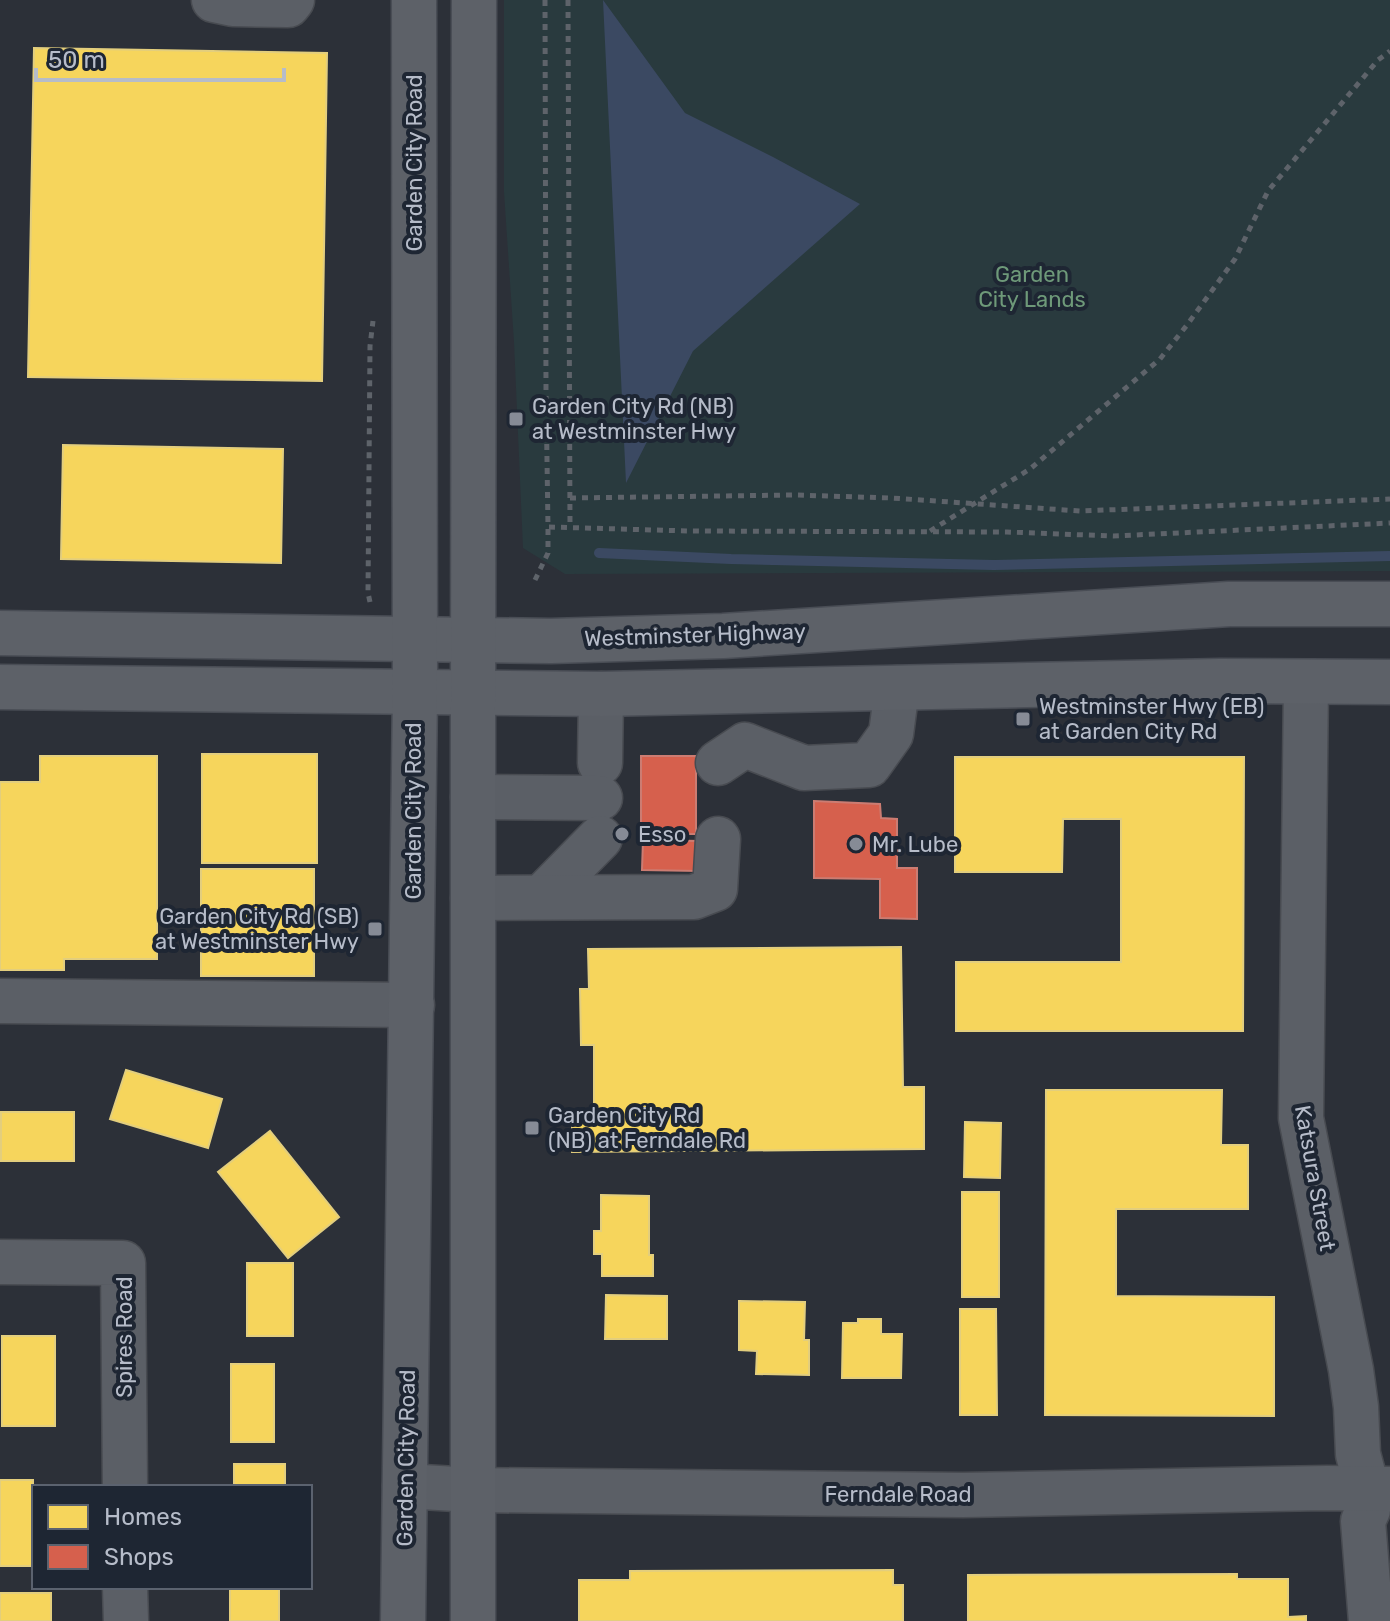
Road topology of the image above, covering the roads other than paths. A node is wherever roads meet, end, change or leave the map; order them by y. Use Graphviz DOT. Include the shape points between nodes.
graph roads {
  1 [pos="214,0"];
  2 [pos="292,0"];
  3 [pos="414,0"];
  4 [pos="474,0"];
  5 [pos="1390,604"];
  6 [pos="0,633"];
  7 [pos="415,639"];
  8 [pos="473,639"];
  9 [pos="1390,682"];
  10 [pos="1306,683"];
  11 [pos="0,687"];
  12 [pos="897,688"];
  13 [pos="744,691"];
  14 [pos="415,693"];
  15 [pos="473,694"];
  16 [pos="601,694"];
  17 [pos="473,797"];
  18 [pos="600,800"];
  19 [pos="718,839"];
  20 [pos="542,897"];
  21 [pos="473,898"];
  22 [pos="0,1001"];
  23 [pos="412,1005"];
  24 [pos="0,1262"];
  25 [pos="125,1485"];
  26 [pos="405,1486"];
  27 [pos="1378,1489"];
  28 [pos="473,1490"];
  29 [pos="125,1589"];
  30 [pos="126,1621"];
  31 [pos="403,1621"];
  32 [pos="473,1621"];
  33 [pos="1371,1621"];
  1 -- 2 [label="street" via="288,5"];
  3 -- 7 [label="main road, Garden City Road"];
  4 -- 8 [label="main road"];
  5 -- 8 [label="main road, Westminster Highway" via="1229,604 723,636"];
  6 -- 7 [label="main road, Westminster Highway"];
  7 -- 8 [label="main road, Westminster Highway"];
  7 -- 14 [label="main road, Garden City Road"];
  8 -- 15 [label="main road"];
  9 -- 10 [label="main road"];
  10 -- 12 [label="main road"];
  10 -- 27 [label="street, Katsura Street" via="1301,1118 1351,1370 1358,1454"];
  11 -- 14 [label="main road"];
  12 -- 13 [label="main road"];
  12 -- 13 [label="street" via="891,734 869,765 804,768 731,754"];
  13 -- 16 [label="main road"];
  14 -- 15 [label="main road"];
  14 -- 23 [label="main road, Garden City Road"];
  15 -- 16 [label="main road"];
  15 -- 17 [label="main road"];
  16 -- 18 [label="street"];
  17 -- 18 [label="street"];
  17 -- 21 [label="main road"];
  18 -- 20 [label="street"];
  19 -- 20 [label="street" via="715,889 694,897"];
  20 -- 21 [label="street"];
  21 -- 28 [label="main road"];
  22 -- 23 [label="street"];
  23 -- 26 [label="main road, Garden City Road"];
  24 -- 25 [label="street, Spires Road" via="123,1263"];
  26 -- 28 [label="street, Ferndale Road"];
  26 -- 31 [label="main road, Garden City Road"];
  27 -- 28 [label="street, Ferndale Road" via="963,1495"];
  27 -- 33 [label="street, Katsura Street" via="1363,1521"];
  28 -- 32 [label="main road"];
  29 -- 30 [label="street"];
}
